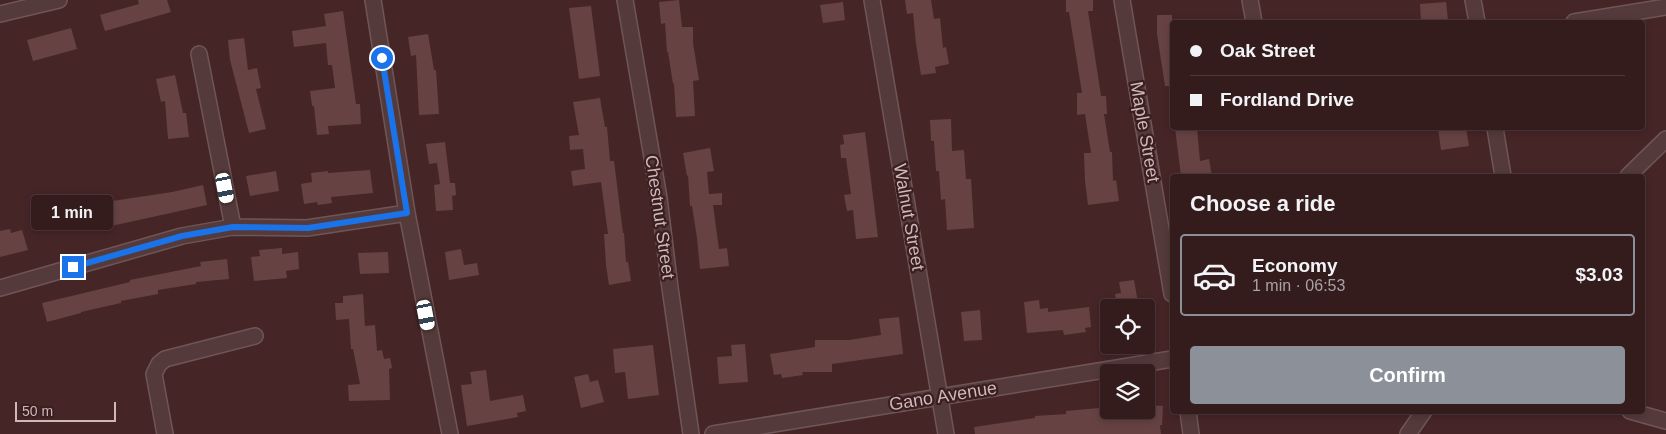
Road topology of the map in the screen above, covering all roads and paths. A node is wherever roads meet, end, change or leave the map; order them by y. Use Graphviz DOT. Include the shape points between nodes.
graph roads {
  1 [pos="59,0"];
  2 [pos="373,0"];
  3 [pos="625,0"];
  4 [pos="872,0"];
  5 [pos="1122,0"];
  6 [pos="1250,0"];
  7 [pos="1473,0"];
  8 [pos="1666,7"];
  9 [pos="0,14"];
  10 [pos="1254,20"];
  11 [pos="1477,20"];
  12 [pos="1586,20"];
  13 [pos="200,54"];
  14 [pos="1495,130"];
  15 [pos="1666,139"];
  16 [pos="1503,174"];
  17 [pos="1630,174"];
  18 [pos="407,213"];
  19 [pos="233,227"];
  20 [pos="1170,282"];
  21 [pos="0,288"];
  22 [pos="255,336"];
  23 [pos="1170,359"];
  24 [pos="940,397"];
  25 [pos="1188,414"];
  26 [pos="1422,414"];
  27 [pos="1641,414"];
  28 [pos="1666,421"];
  29 [pos="165,434"];
  30 [pos="450,434"];
  31 [pos="691,434"];
  32 [pos="713,434"];
  33 [pos="946,434"];
  34 [pos="1191,434"];
  35 [pos="1408,434"];
  1 -- 9 [label="street"];
  2 -- 18 [label="street"];
  3 -- 31 [label="street, Chestnut Street" via="660,198"];
  4 -- 24 [label="street, Walnut Street"];
  5 -- 20 [label="street, Maple Street"];
  6 -- 10 [label="street"];
  7 -- 11 [label="street"];
  8 -- 12 [label="street"];
  13 -- 19 [label="street"];
  14 -- 16 [label="street"];
  15 -- 17 [label="street"];
  18 -- 19 [label="street" via="308,228"];
  18 -- 30 [label="street"];
  19 -- 21 [label="street" via="182,236"];
  22 -- 29 [label="street" via="165,359 159,364 154,374"];
  23 -- 24 [label="street, Gano Avenue"];
  24 -- 32 [label="street, Gano Avenue"];
  24 -- 33 [label="street, Walnut Street"];
  25 -- 34 [label="street"];
  26 -- 35 [label="street"];
  27 -- 28 [label="street"];
}
